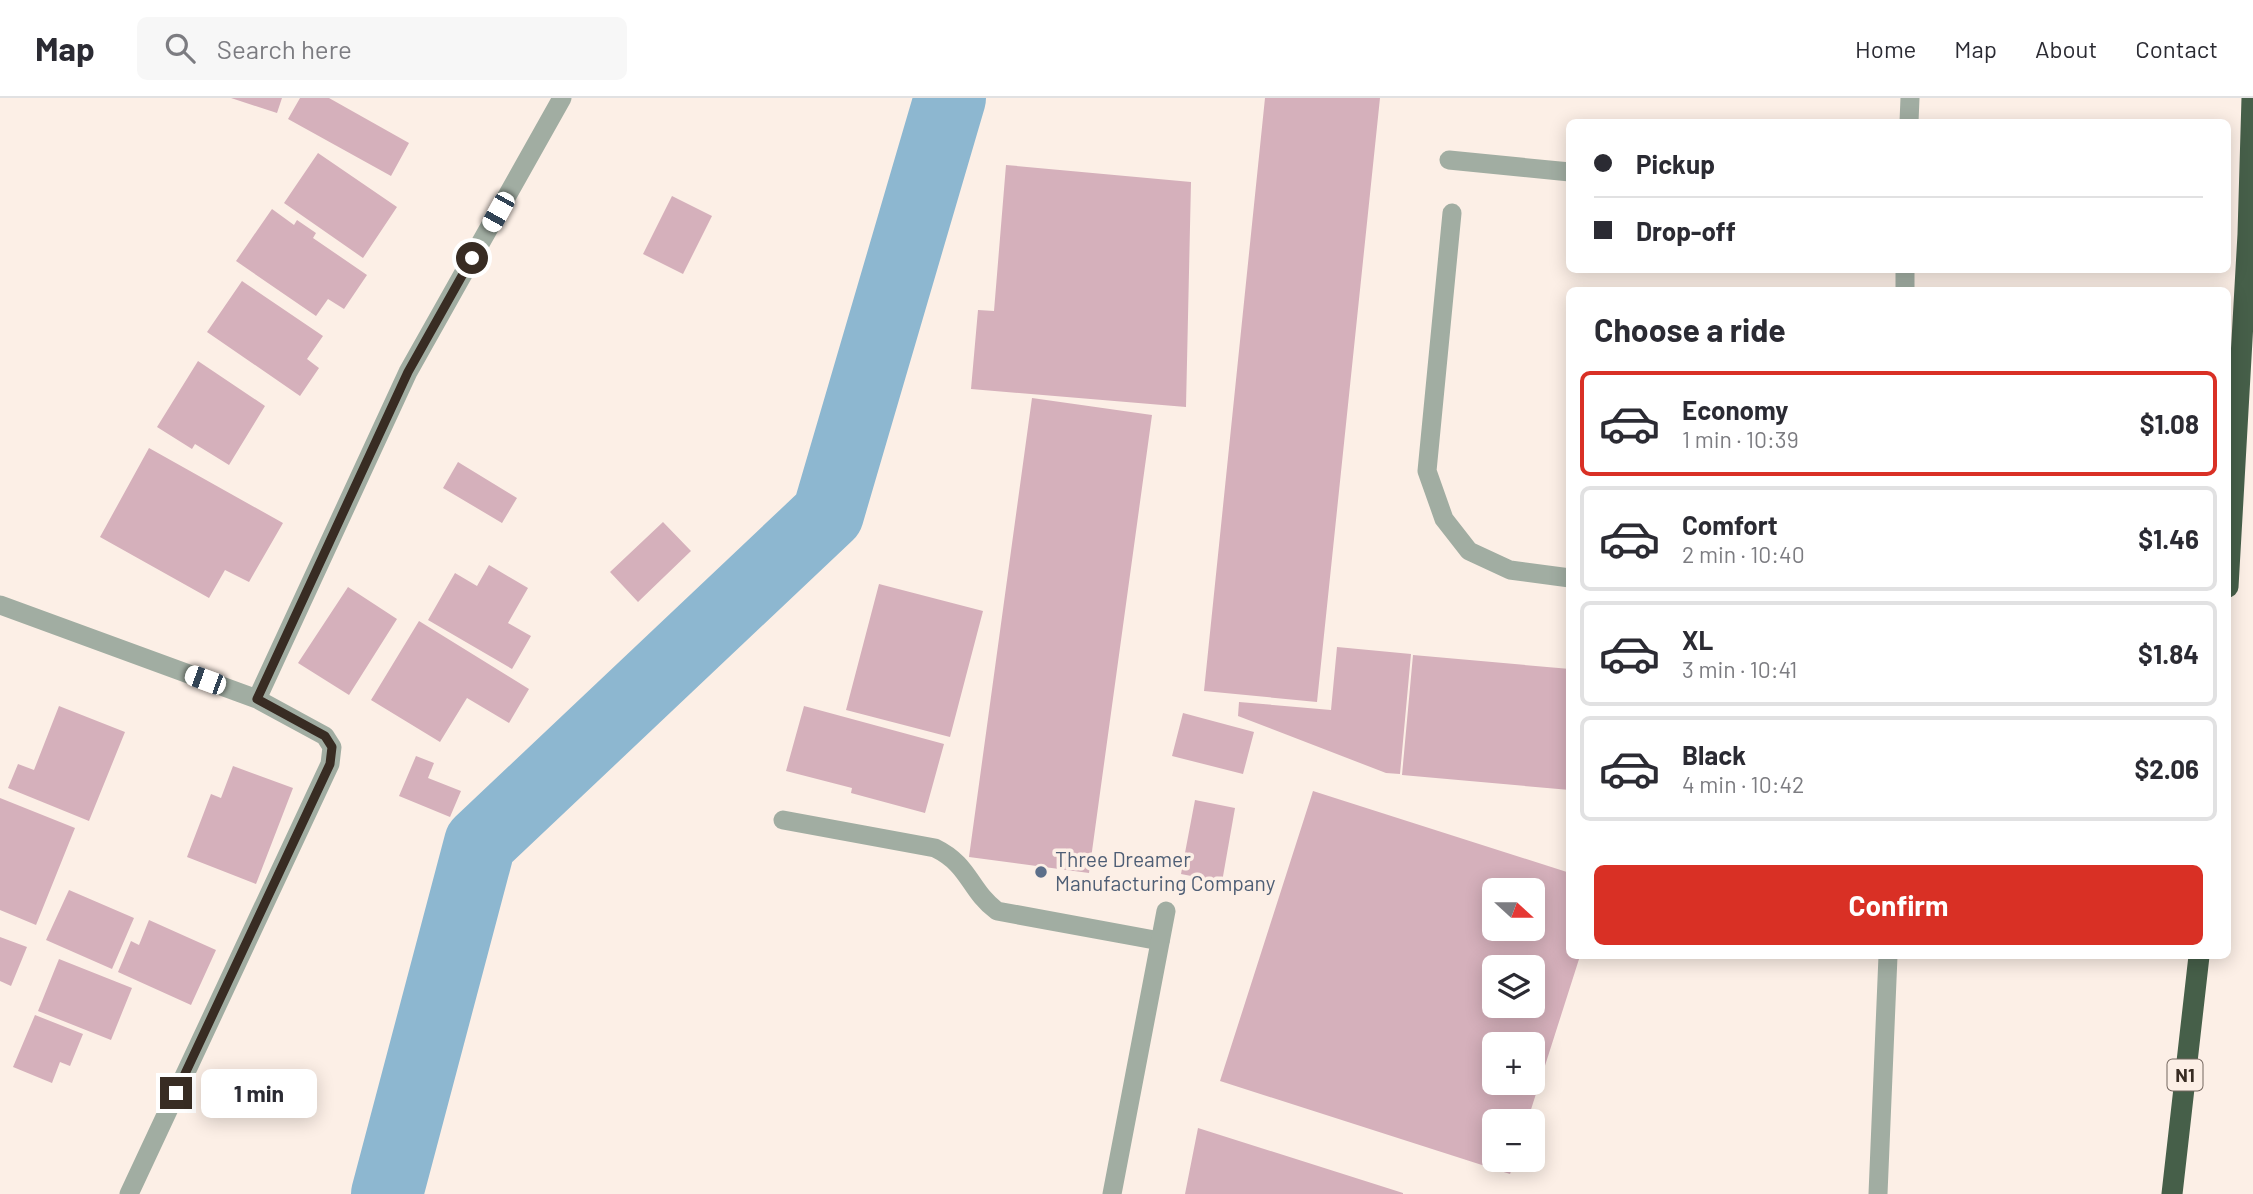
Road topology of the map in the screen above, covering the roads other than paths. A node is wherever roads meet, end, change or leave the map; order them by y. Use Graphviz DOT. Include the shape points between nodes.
graph roads {
  1 [pos="562,98"];
  2 [pos="1910,98"];
  3 [pos="2252,98"];
  4 [pos="1909,119"];
  5 [pos="1449,160"];
  6 [pos="1566,172"];
  7 [pos="1452,213"];
  8 [pos="2231,534"];
  9 [pos="1566,577"];
  10 [pos="0,605"];
  11 [pos="257,699"];
  12 [pos="783,820"];
  13 [pos="1166,912"];
  14 [pos="1160,941"];
  15 [pos="1888,959"];
  16 [pos="2199,959"];
  17 [pos="129,1194"];
  18 [pos="1112,1194"];
  19 [pos="1878,1194"];
  20 [pos="2172,1194"];
  1 -- 11 [label="street" via="408,372"];
  2 -- 4 [label="street"];
  3 -- 8 [label="highway"];
  5 -- 6 [label="street"];
  7 -- 9 [label="street" via="1427,471 1444,519 1469,551 1510,570"];
  10 -- 11 [label="street"];
  11 -- 17 [label="street" via="325,736 332,747 330,764"];
  12 -- 14 [label="street" via="935,848 964,869 981,897 998,911"];
  13 -- 14 [label="street"];
  14 -- 18 [label="street"];
  15 -- 19 [label="street"];
  16 -- 20 [label="highway, N1"];
}
